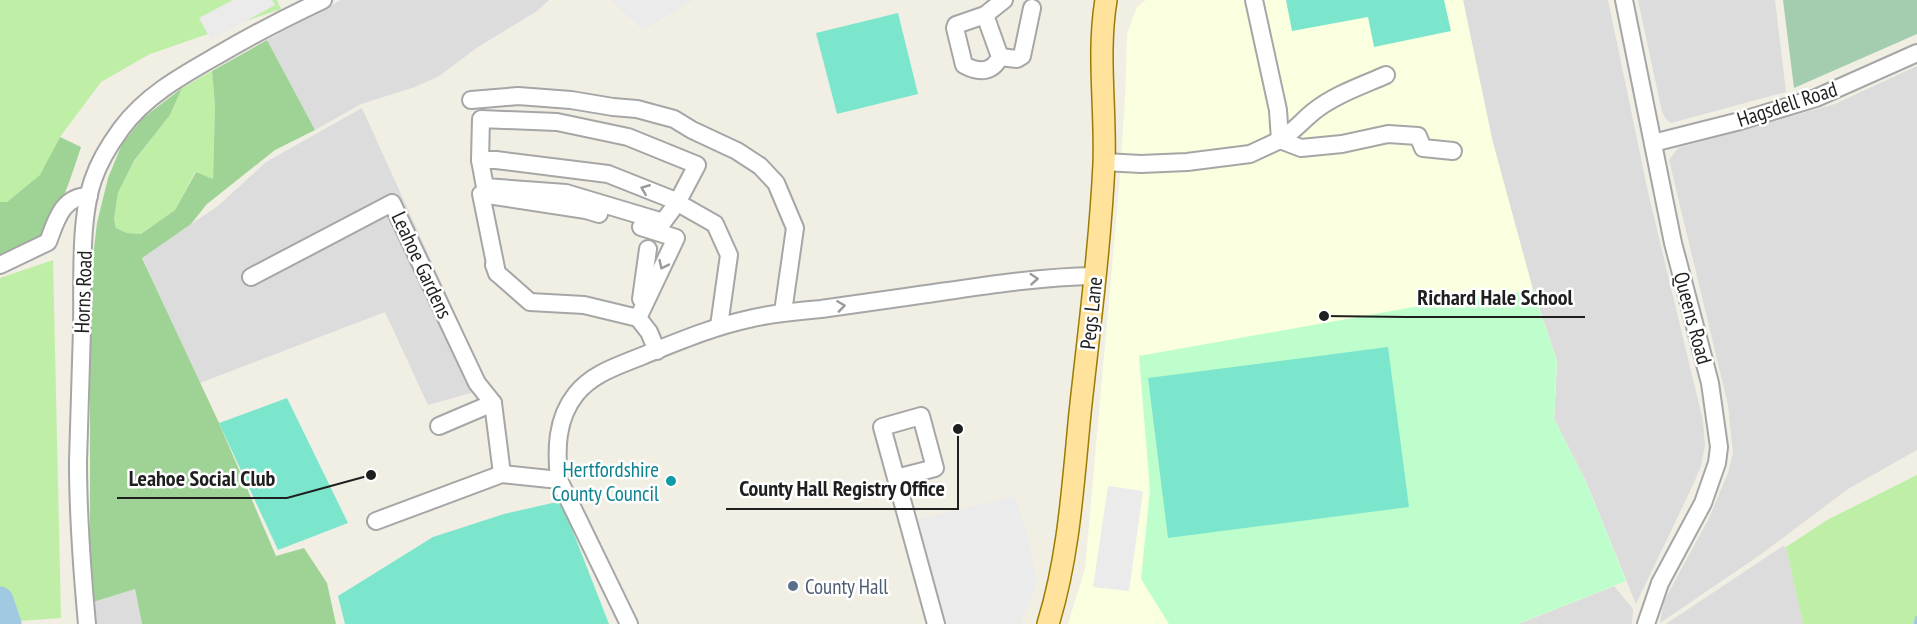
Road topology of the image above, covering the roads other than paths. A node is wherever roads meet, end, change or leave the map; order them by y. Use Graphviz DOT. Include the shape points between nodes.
graph roads {
  1 [pos="323,0"];
  2 [pos="1005,0"];
  3 [pos="1106,0"];
  4 [pos="1254,0"];
  5 [pos="1624,0"];
  6 [pos="1032,8"];
  7 [pos="985,15"];
  8 [pos="1917,53"];
  9 [pos="1000,57"];
  10 [pos="1386,75"];
  11 [pos="471,100"];
  12 [pos="1280,140"];
  13 [pos="1653,143"];
  14 [pos="1454,151"];
  15 [pos="480,160"];
  16 [pos="1104,162"];
  17 [pos="89,196"];
  18 [pos="677,203"];
  19 [pos="476,226"];
  20 [pos="648,249"];
  21 [pos="0,265"];
  22 [pos="497,273"];
  23 [pos="1095,276"];
  24 [pos="251,277"];
  25 [pos="783,312"];
  26 [pos="638,318"];
  27 [pos="719,327"];
  28 [pos="657,351"];
  29 [pos="493,403"];
  30 [pos="439,426"];
  31 [pos="501,474"];
  32 [pos="896,478"];
  33 [pos="559,480"];
  34 [pos="376,521"];
  35 [pos="87,624"];
  36 [pos="629,624"];
  37 [pos="936,624"];
  38 [pos="1048,624"];
  39 [pos="1646,624"];
  1 -- 17 [label="street, Horns Road" via="251,36 156,93 136,111 110,145"];
  2 -- 7 [label="street"];
  3 -- 16 [label="main road, Pegs Lane" via="1101,51"];
  4 -- 12 [label="street" via="1278,110"];
  5 -- 13 [label="street, Queens Road"];
  6 -- 9 [label="street" via="1022,56"];
  7 -- 9 [label="street"];
  7 -- 9 [label="street" via="956,25 954,31 964,64 985,71 996,66"];
  8 -- 13 [label="street, Hagsdell Road" via="1816,98"];
  10 -- 12 [label="street" via="1313,112"];
  11 -- 25 [label="street" via="518,96 637,109 674,119 760,166 776,183 795,228"];
  12 -- 14 [label="street" via="1301,148 1388,134 1418,136 1423,148"];
  12 -- 16 [label="street" via="1250,154 1187,162"];
  13 -- 39 [label="street, Queens Road" via="1673,243 1710,383 1719,447 1703,503 1660,584"];
  18 -- 15 [label="street, one-way" via="608,174"];
  15 -- 18 [label="street" via="485,186 566,193 663,222"];
  15 -- 18 [label="street" via="482,119 557,122 628,137 697,165"];
  16 -- 23 [label="main road, Pegs Lane"];
  17 -- 21 [label="street" via="79,196 60,210 48,242"];
  17 -- 35 [label="street, Horns Road" via="83,250 78,462"];
  18 -- 27 [label="street" via="715,224 729,255"];
  19 -- 22 [label="street"];
  20 -- 26 [label="street"];
  22 -- 26 [label="street" via="530,302 584,305"];
  22 -- 26 [label="street, one-way" via="481,194 586,210 676,238"];
  25 -- 23 [label="street, one-way" via="1015,280"];
  23 -- 38 [label="main road, Pegs Lane" via="1067,533"];
  24 -- 29 [label="street, Leahoe Gardens" via="392,203 477,383"];
  25 -- 27 [label="street"];
  26 -- 28 [label="street" via="650,332"];
  27 -- 28 [label="street"];
  28 -- 33 [label="street" via="601,373 576,394 559,432"];
  29 -- 30 [label="street"];
  29 -- 31 [label="street"];
  31 -- 33 [label="street"];
  31 -- 34 [label="street"];
  32 -- 37 [label="street"];
  33 -- 36 [label="street"];
}
